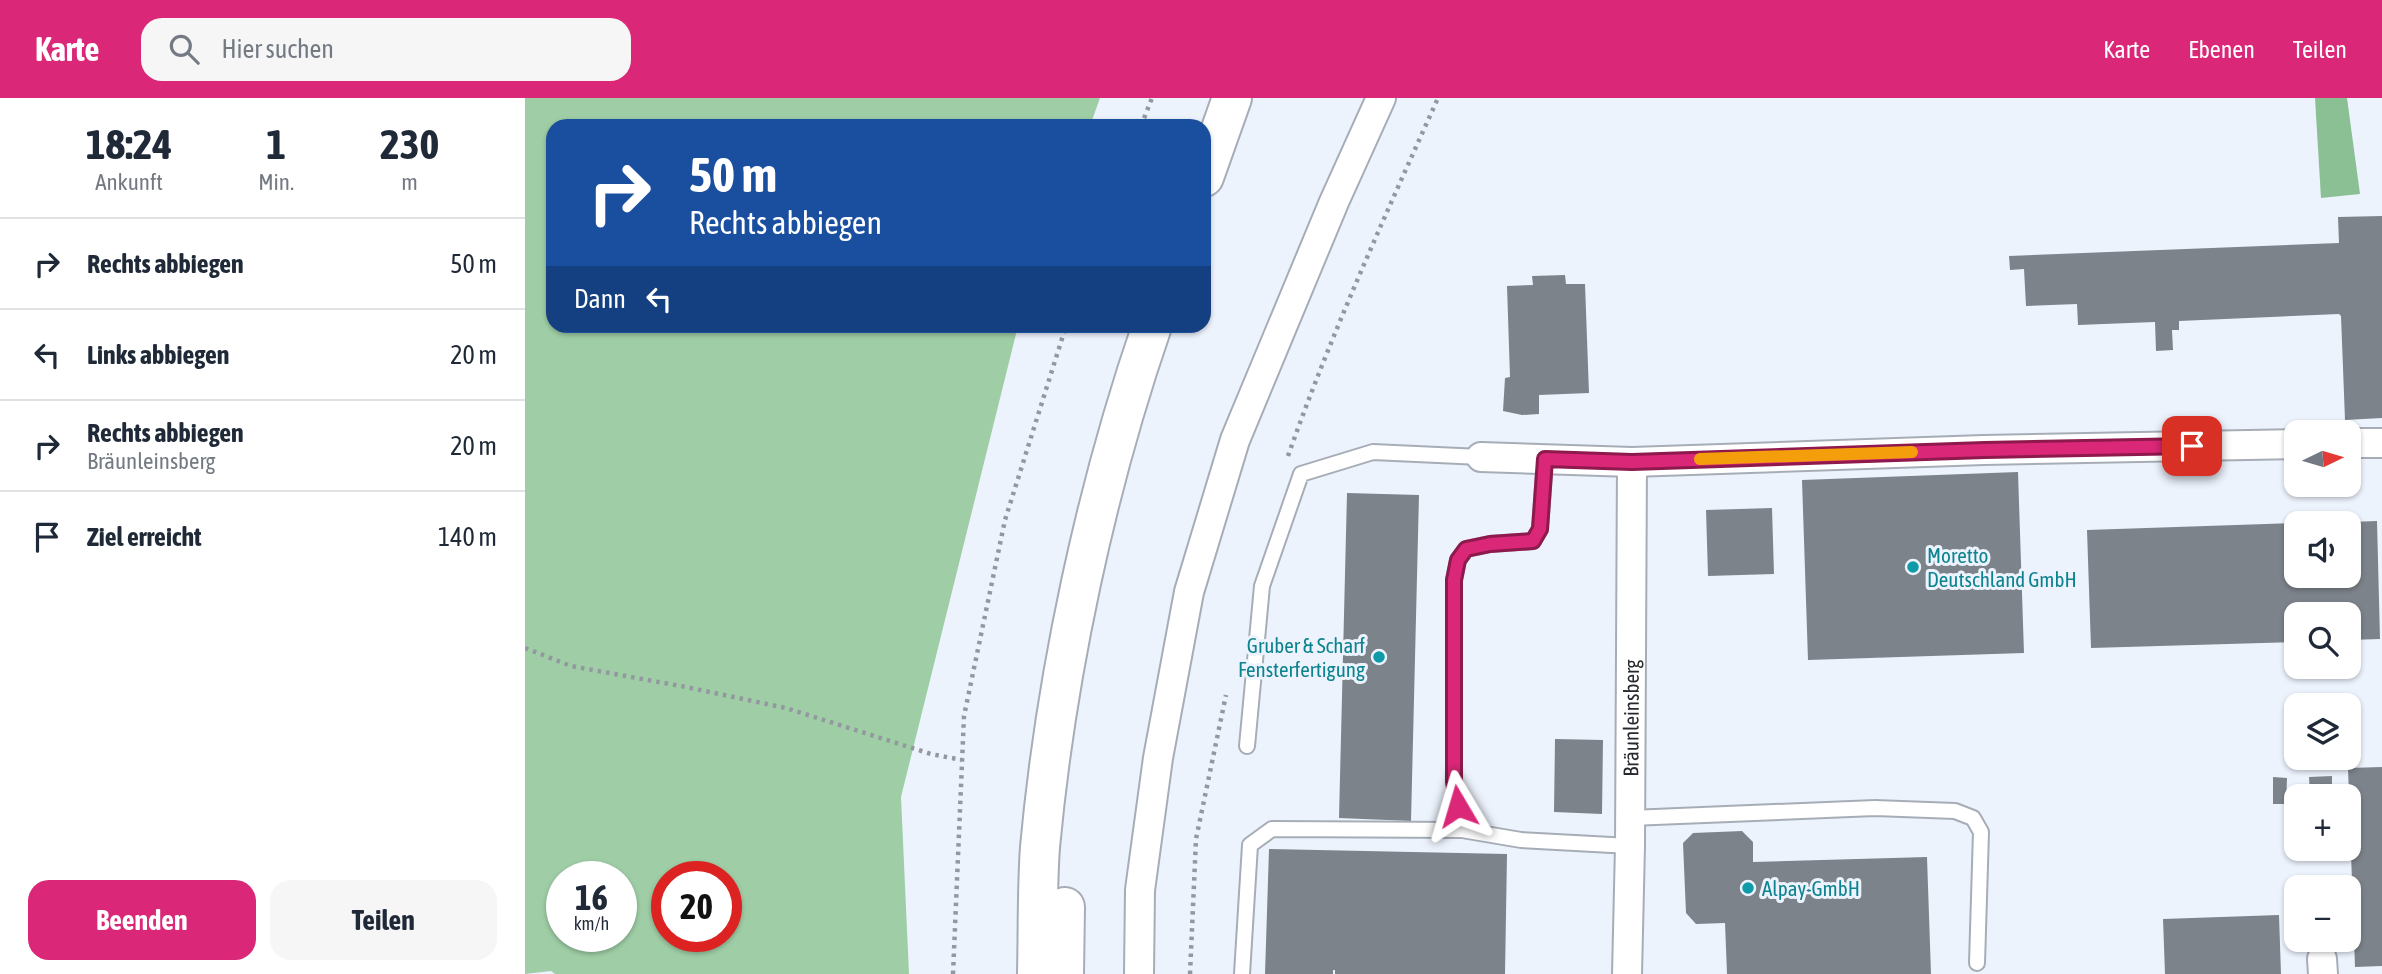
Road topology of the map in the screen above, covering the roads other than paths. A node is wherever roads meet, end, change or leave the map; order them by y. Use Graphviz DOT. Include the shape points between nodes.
graph roads {
  1 [pos="1232,98"];
  2 [pos="1381,98"];
  3 [pos="1211,157"];
  4 [pos="1150,333"];
  5 [pos="2361,443"];
  6 [pos="2382,443"];
  7 [pos="2284,444"];
  8 [pos="1481,457"];
  9 [pos="1545,459"];
  10 [pos="1632,462"];
  11 [pos="1058,716"];
  12 [pos="1247,746"];
  13 [pos="1630,818"];
  14 [pos="1462,830"];
  15 [pos="1630,846"];
  16 [pos="1977,963"];
  17 [pos="1037,974"];
  18 [pos="1064,974"];
  19 [pos="1139,974"];
  20 [pos="1242,974"];
  21 [pos="1627,974"];
  1 -- 3 [label="main road"];
  2 -- 19 [label="street" via="1235,440 1189,592 1140,890"];
  4 -- 11 [label="main road" via="1089,551"];
  5 -- 6 [label="street"];
  7 -- 10 [label="street"];
  8 -- 9 [label="street"];
  8 -- 12 [label="lane" via="1373,452 1301,474 1262,586"];
  9 -- 10 [label="street"];
  9 -- 14 [label="lane" via="1540,529 1533,541 1466,549 1458,560 1454,580 1454,781"];
  10 -- 13 [label="street, Bräunleinsberg"];
  11 -- 17 [label="main road" via="1040,848"];
  11 -- 18 [label="main road" via="1066,839"];
  13 -- 15 [label="street, Bräunleinsberg"];
  13 -- 16 [label="lane" via="1875,808 1955,811 1973,818 1981,832"];
  14 -- 15 [label="lane" via="1521,840"];
  14 -- 20 [label="lane" via="1272,829 1250,845"];
  15 -- 21 [label="street, Bräunleinsberg"];
}
